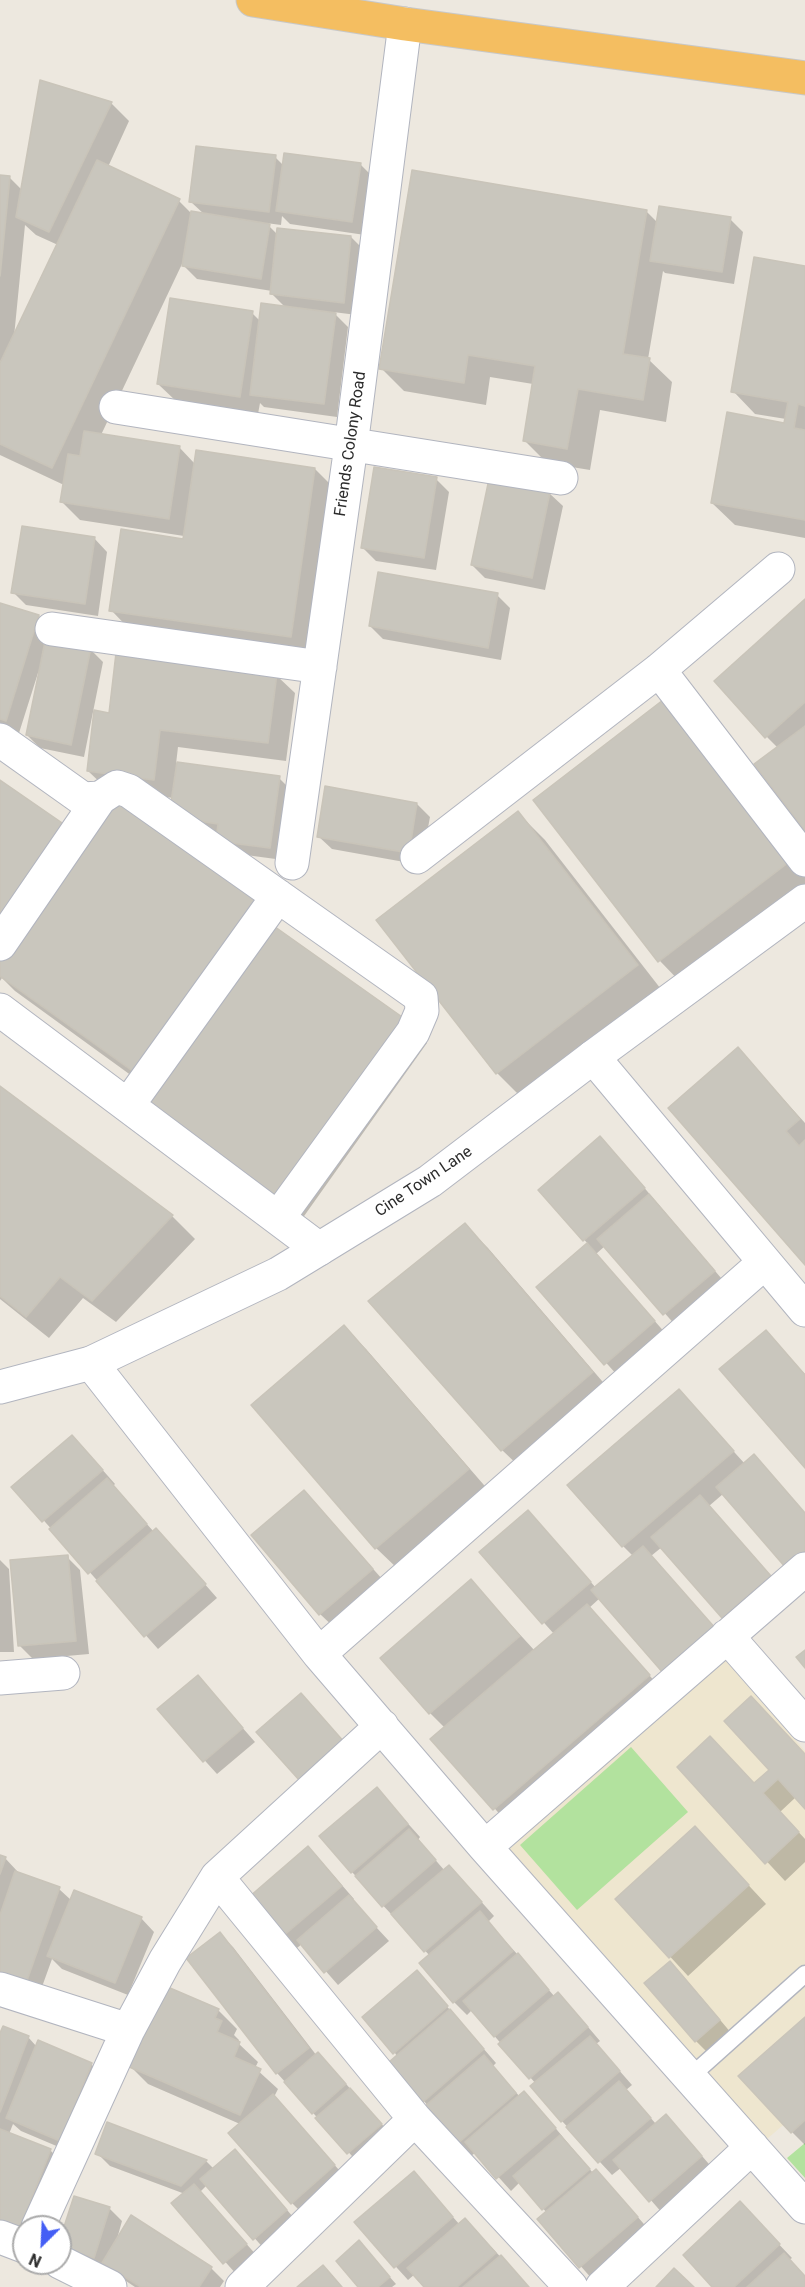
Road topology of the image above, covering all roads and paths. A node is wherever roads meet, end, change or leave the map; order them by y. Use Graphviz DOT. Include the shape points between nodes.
graph roads {
  1 [pos="253,0"];
  2 [pos="405,24"];
  3 [pos="805,78"];
  4 [pos="116,407"];
  5 [pos="351,446"];
  6 [pos="561,478"];
  7 [pos="778,569"];
  8 [pos="52,629"];
  9 [pos="320,667"];
  10 [pos="659,670"];
  11 [pos="0,740"];
  12 [pos="100,798"];
  13 [pos="417,857"];
  14 [pos="805,860"];
  15 [pos="291,863"];
  16 [pos="278,896"];
  17 [pos="805,901"];
  18 [pos="0,944"];
  19 [pos="0,1010"];
  20 [pos="593,1057"];
  21 [pos="128,1105"];
  22 [pos="278,1218"];
  23 [pos="319,1249"];
  24 [pos="764,1263"];
  25 [pos="805,1310"];
  26 [pos="91,1363"];
  27 [pos="0,1387"];
  28 [pos="805,1569"];
  29 [pos="727,1636"];
  30 [pos="319,1654"];
  31 [pos="63,1673"];
  32 [pos="0,1678"];
  33 [pos="805,1725"];
  34 [pos="382,1726"];
  35 [pos="485,1847"];
  36 [pos="217,1877"];
  37 [pos="805,1974"];
  38 [pos="0,1989"];
  39 [pos="128,2030"];
  40 [pos="690,2077"];
  41 [pos="415,2119"];
  42 [pos="752,2147"];
  43 [pos="805,2207"];
  44 [pos="43,2215"];
  45 [pos="72,2268"];
  46 [pos="110,2287"];
  47 [pos="242,2287"];
  48 [pos="571,2287"];
  49 [pos="602,2287"];
  1 -- 2 [label="highway"];
  2 -- 3 [label="highway"];
  2 -- 5 [label="street, Friends Colony Road"];
  4 -- 5 [label="street"];
  5 -- 6 [label="street"];
  5 -- 9 [label="street, Friends Colony Road"];
  7 -- 10 [label="street"];
  8 -- 9 [label="street"];
  9 -- 15 [label="street, Friends Colony Road"];
  10 -- 13 [label="street"];
  10 -- 14 [label="street"];
  11 -- 12 [label="street" via="83,799"];
  12 -- 16 [label="street" via="117,787 129,791"];
  12 -- 18 [label="street"];
  16 -- 21 [label="street"];
  16 -- 22 [label="street" via="422,997 422,1011 413,1032"];
  17 -- 20 [label="street, Cine Town Lane"];
  19 -- 21 [label="street"];
  20 -- 23 [label="street, Cine Town Lane" via="430,1181"];
  20 -- 24 [label="street"];
  21 -- 22 [label="street"];
  22 -- 23 [label="street"];
  23 -- 26 [label="street, Cine Town Lane" via="278,1274"];
  24 -- 25 [label="street"];
  24 -- 30 [label="street"];
  26 -- 27 [label="street, Cine Town Lane"];
  26 -- 30 [label="street"];
  28 -- 29 [label="street"];
  29 -- 33 [label="street"];
  29 -- 35 [label="street"];
  30 -- 34 [label="street"];
  31 -- 32 [label="street"];
  34 -- 35 [label="street"];
  34 -- 36 [label="street"];
  35 -- 40 [label="street"];
  36 -- 39 [label="street" via="165,1960"];
  36 -- 41 [label="street"];
  37 -- 40 [label="lane"];
  38 -- 39 [label="street"];
  39 -- 44 [label="street"];
  40 -- 42 [label="street"];
  41 -- 47 [label="street"];
  41 -- 48 [label="street"];
  42 -- 43 [label="street"];
  42 -- 49 [label="street"];
  45 -- 46 [label="street"];
}
